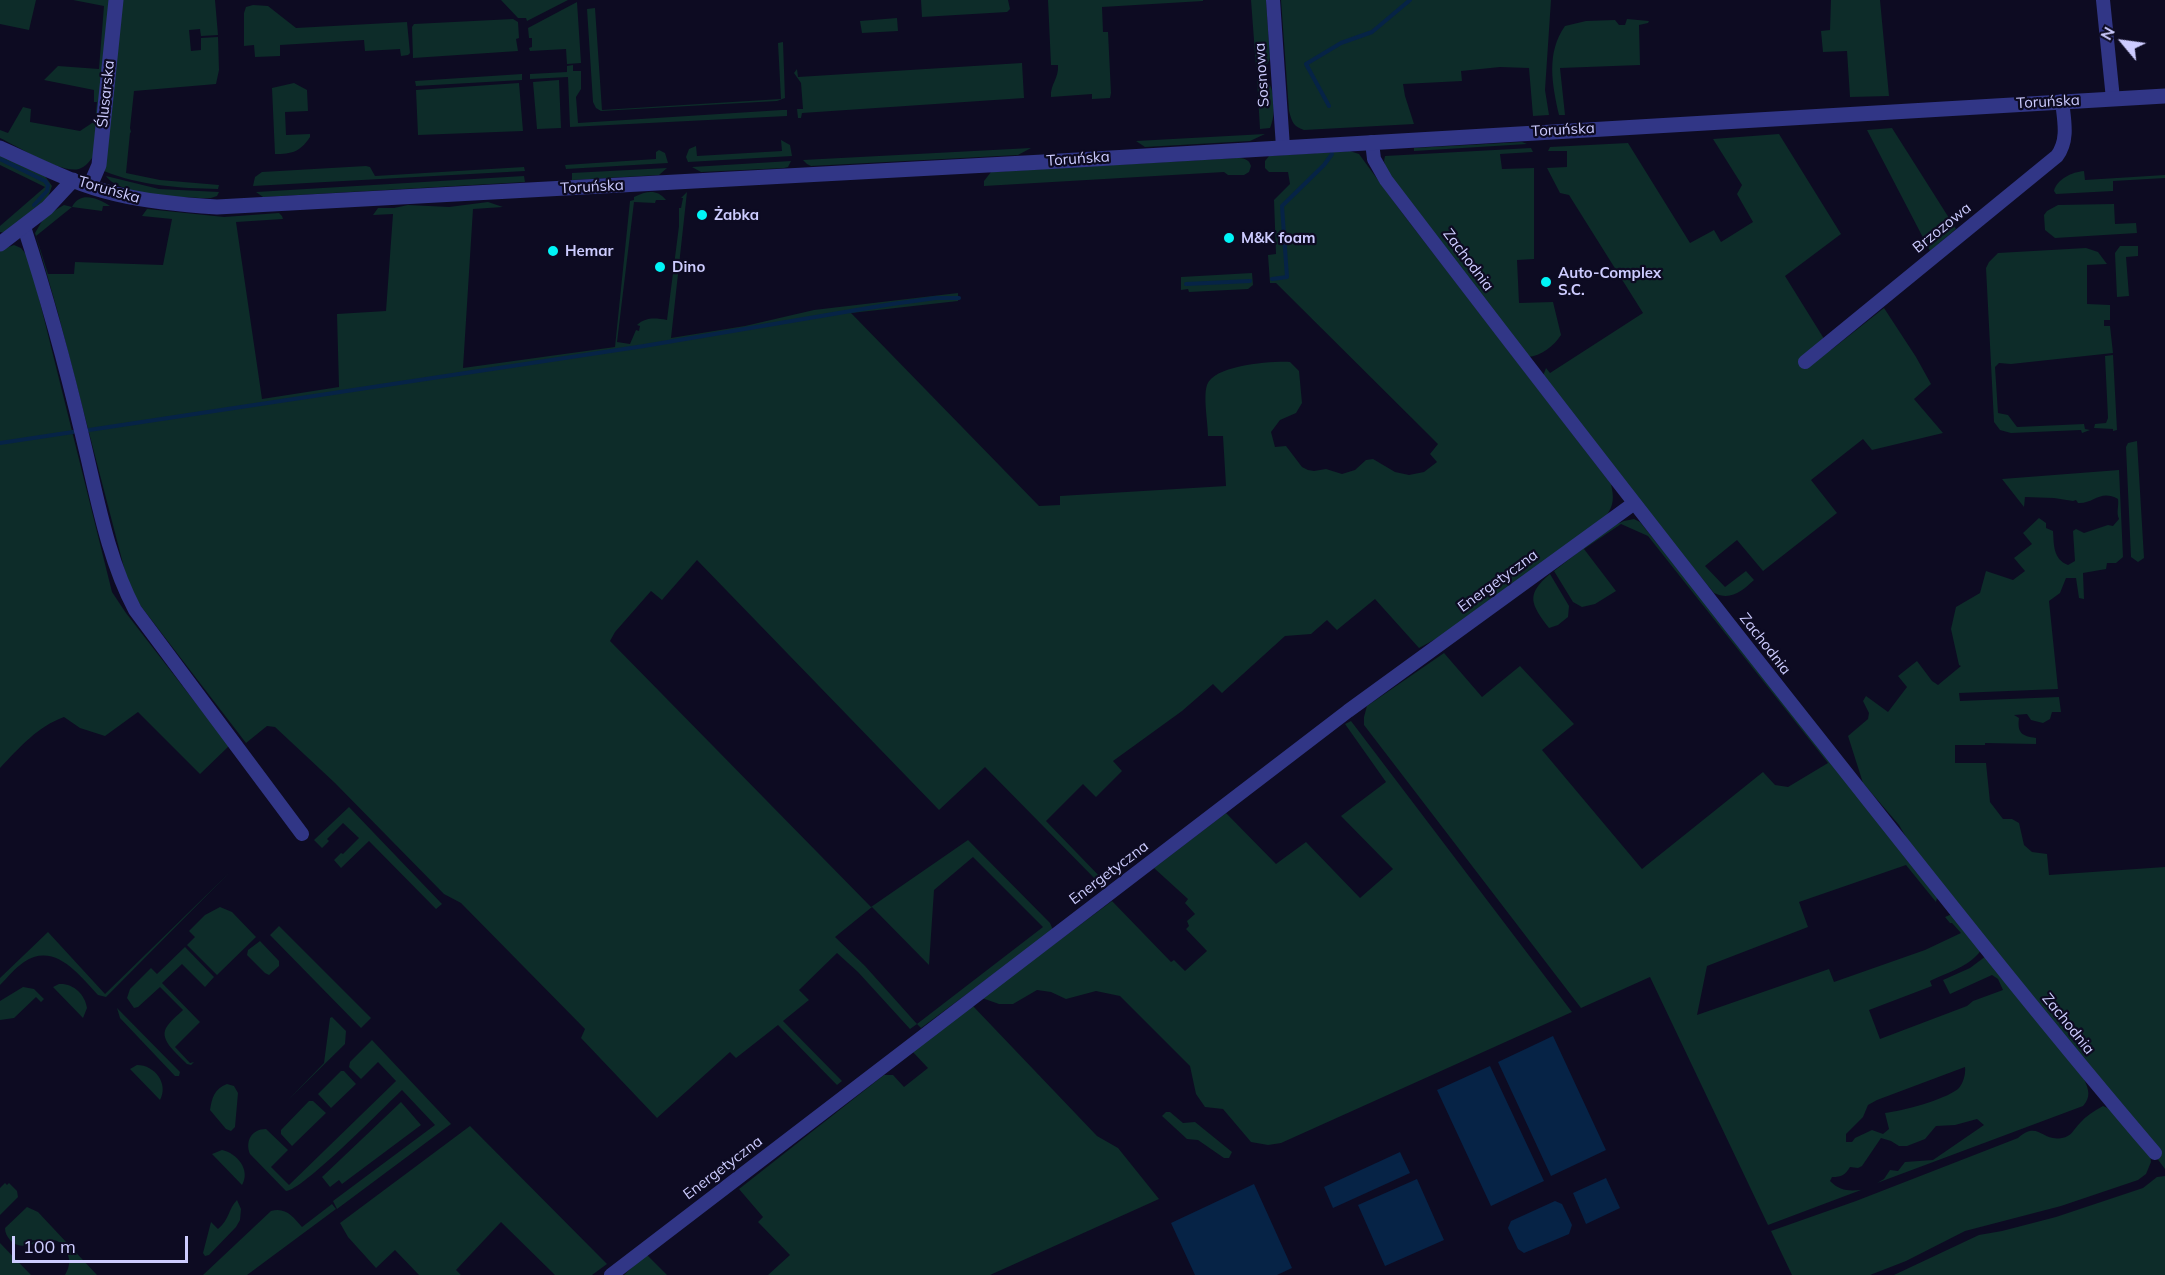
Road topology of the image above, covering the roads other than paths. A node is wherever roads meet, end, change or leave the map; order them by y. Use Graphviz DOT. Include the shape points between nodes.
graph roads {
  1 [pos="116,0"];
  2 [pos="1273,0"];
  3 [pos="2103,0"];
  4 [pos="2165,96"];
  5 [pos="2113,99"];
  6 [pos="2062,101"];
  7 [pos="1371,142"];
  8 [pos="1284,147"];
  9 [pos="0,148"];
  10 [pos="73,180"];
  11 [pos="90,186"];
  12 [pos="24,227"];
  13 [pos="0,244"];
  14 [pos="1805,362"];
  15 [pos="1633,504"];
  16 [pos="302,834"];
  17 [pos="2155,1153"];
  18 [pos="611,1275"];
  1 -- 11 [label="street, Ślusarska" via="99,165"];
  2 -- 8 [label="street, Sosnowa"];
  3 -- 5 [label="street"];
  4 -- 5 [label="street, Toruńska"];
  5 -- 6 [label="street, Toruńska"];
  6 -- 7 [label="street, Toruńska"];
  6 -- 14 [label="street, Brzozowa" via="2065,137 2056,156"];
  7 -- 8 [label="street, Toruńska"];
  7 -- 15 [label="street, Zachodnia" via="1374,159 1386,180"];
  8 -- 11 [label="street, Toruńska" via="217,207 143,200"];
  9 -- 10 [label="street, Toruńska"];
  10 -- 11 [label="street, Toruńska"];
  10 -- 12 [label="street"];
  12 -- 13 [label="street"];
  12 -- 16 [label="street" via="54,325 107,537 128,596"];
  15 -- 17 [label="street, Zachodnia" via="2083,1069"];
  15 -- 18 [label="street, Energetyczna" via="1348,711"];
}
